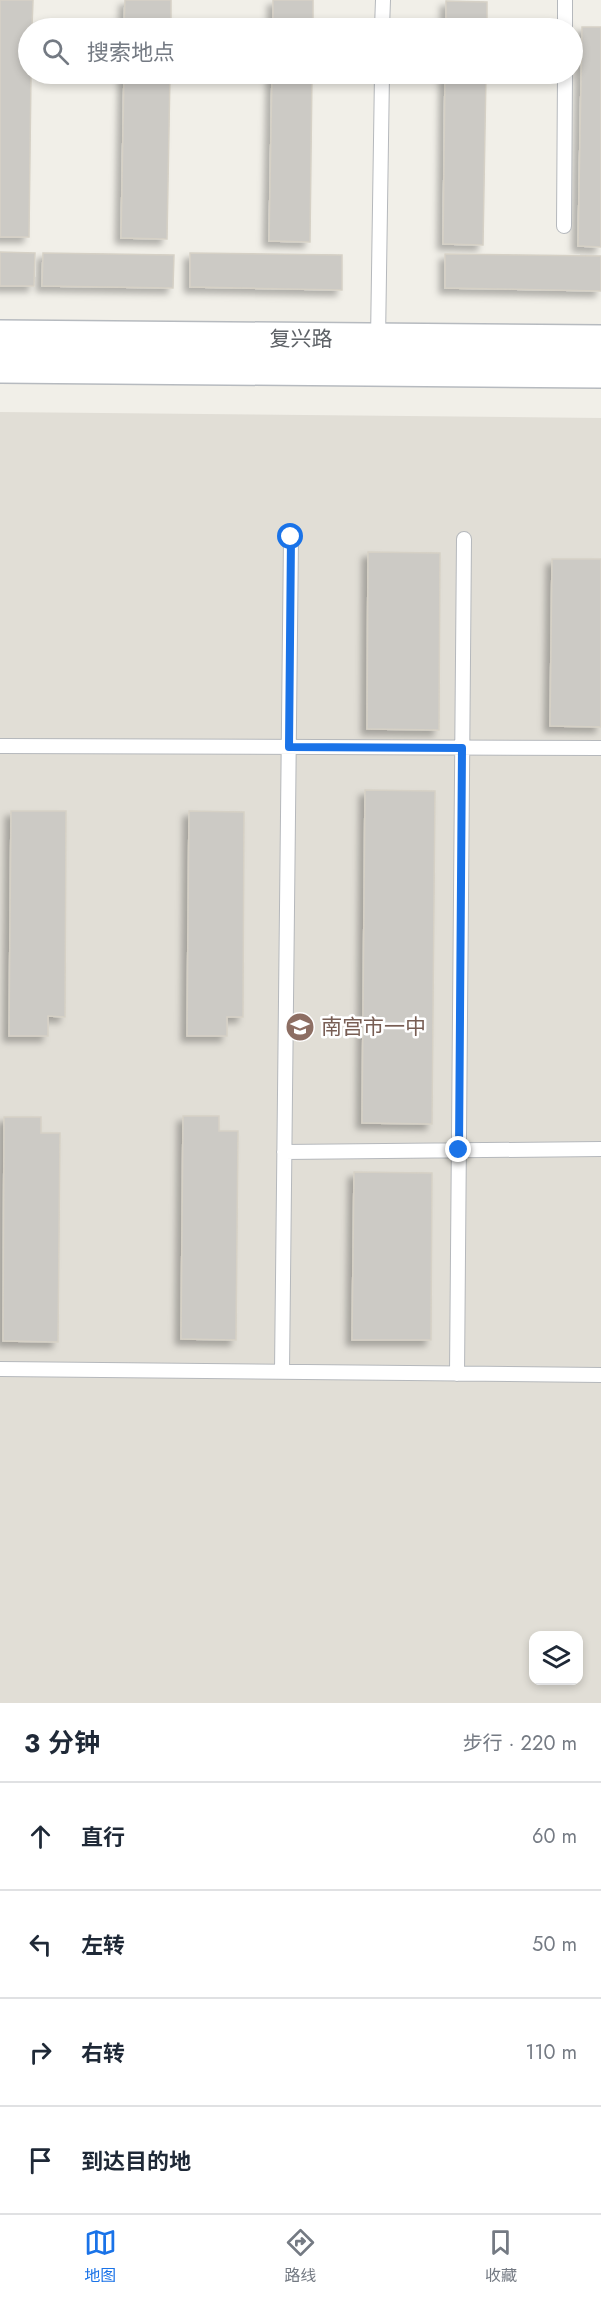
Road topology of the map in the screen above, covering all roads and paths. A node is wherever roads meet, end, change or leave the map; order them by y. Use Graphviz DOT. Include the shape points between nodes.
graph roads {
  1 [pos="383,0"];
  2 [pos="565,0"];
  3 [pos="382,18"];
  4 [pos="565,18"];
  5 [pos="382,84"];
  6 [pos="565,84"];
  7 [pos="564,226"];
  8 [pos="0,337"];
  9 [pos="378,340"];
  10 [pos="601,342"];
  11 [pos="0,366"];
  12 [pos="601,371"];
  13 [pos="291,537"];
  14 [pos="464,539"];
  15 [pos="0,746"];
  16 [pos="289,747"];
  17 [pos="462,748"];
  18 [pos="601,748"];
  19 [pos="601,1149"];
  20 [pos="459,1150"];
  21 [pos="284,1152"];
  22 [pos="0,1369"];
  23 [pos="282,1372"];
  24 [pos="457,1374"];
  25 [pos="601,1375"];
  1 -- 3 [label="lane"];
  2 -- 4 [label="lane"];
  5 -- 9 [label="lane"];
  6 -- 7 [label="lane"];
  8 -- 9 [label="street, 复兴路"];
  9 -- 10 [label="street, 复兴路"];
  11 -- 12 [label="street, 复兴路"];
  13 -- 16 [label="lane"];
  14 -- 17 [label="lane"];
  15 -- 16 [label="lane"];
  16 -- 17 [label="lane"];
  16 -- 21 [label="lane"];
  17 -- 18 [label="lane"];
  17 -- 20 [label="lane"];
  19 -- 20 [label="lane"];
  20 -- 21 [label="lane"];
  20 -- 24 [label="lane"];
  21 -- 23 [label="lane"];
  22 -- 23 [label="lane"];
  23 -- 24 [label="lane"];
  24 -- 25 [label="lane"];
}
